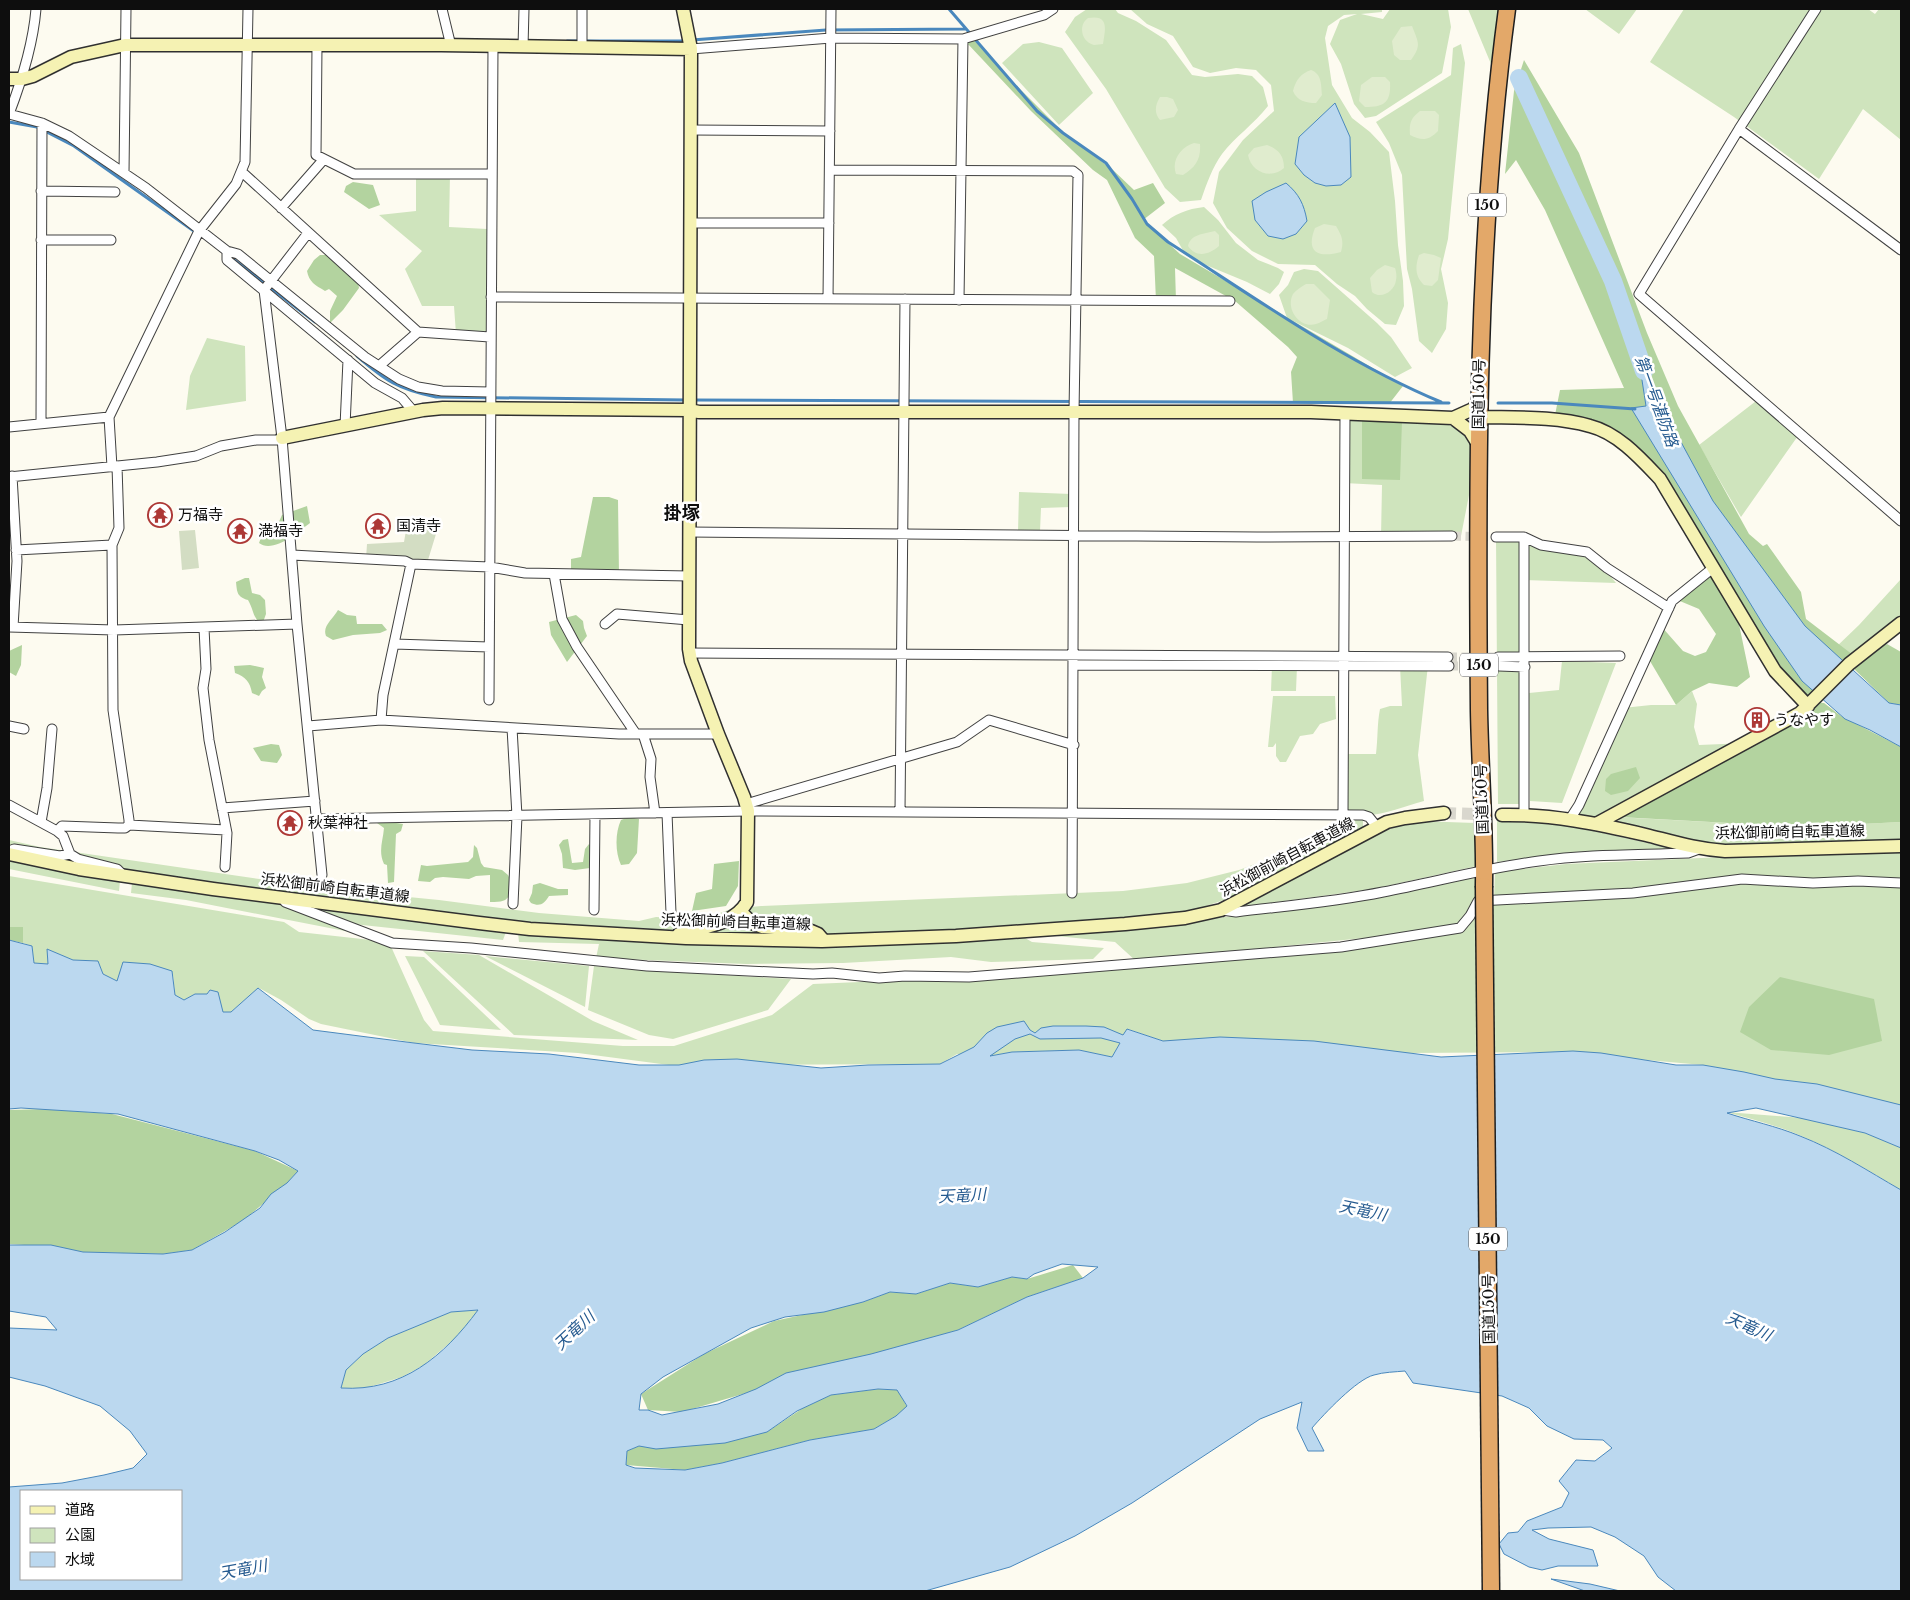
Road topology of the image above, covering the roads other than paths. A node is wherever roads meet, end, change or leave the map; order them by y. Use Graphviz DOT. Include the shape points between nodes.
graph roads {
  1 [pos="36,9"];
  2 [pos="126,9"];
  3 [pos="248,9"];
  4 [pos="442,9"];
  5 [pos="524,9"];
  6 [pos="582,9"];
  7 [pos="683,9"];
  8 [pos="831,9"];
  9 [pos="1054,9"];
  10 [pos="1507,9"];
  11 [pos="1816,9"];
  12 [pos="1042,12"];
  13 [pos="831,38"];
  14 [pos="963,39"];
  15 [pos="125,44"];
  16 [pos="248,46"];
  17 [pos="317,46"];
  18 [pos="451,46"];
  19 [pos="493,47"];
  20 [pos="523,47"];
  21 [pos="582,48"];
  22 [pos="691,49"];
  23 [pos="9,79"];
  24 [pos="22,79"];
  25 [pos="9,114"];
  26 [pos="42,123"];
  27 [pos="1740,129"];
  28 [pos="691,130"];
  29 [pos="830,131"];
  30 [pos="324,159"];
  31 [pos="830,170"];
  32 [pos="960,171"];
  33 [pos="242,172"];
  34 [pos="124,174"];
  35 [pos="492,174"];
  36 [pos="41,192"];
  37 [pos="115,192"];
  38 [pos="281,208"];
  39 [pos="691,223"];
  40 [pos="829,223"];
  41 [pos="199,231"];
  42 [pos="308,233"];
  43 [pos="41,240"];
  44 [pos="111,240"];
  45 [pos="1901,250"];
  46 [pos="227,251"];
  47 [pos="272,280"];
  48 [pos="264,290"];
  49 [pos="491,297"];
  50 [pos="691,299"];
  51 [pos="828,299"];
  52 [pos="905,299"];
  53 [pos="959,300"];
  54 [pos="1076,300"];
  55 [pos="1230,301"];
  56 [pos="418,332"];
  57 [pos="490,337"];
  58 [pos="348,360"];
  59 [pos="379,366"];
  60 [pos="490,392"];
  61 [pos="490,409"];
  62 [pos="689,410"];
  63 [pos="1479,410"];
  64 [pos="905,411"];
  65 [pos="414,412"];
  66 [pos="1074,412"];
  67 [pos="1345,413"];
  68 [pos="109,417"];
  69 [pos="1453,418"];
  70 [pos="40,424"];
  71 [pos="9,426"];
  72 [pos="345,426"];
  73 [pos="282,439"];
  74 [pos="1478,444"];
  75 [pos="114,466"];
  76 [pos="10,477"];
  77 [pos="1901,521"];
  78 [pos="689,532"];
  79 [pos="903,533"];
  80 [pos="1074,535"];
  81 [pos="1452,536"];
  82 [pos="1344,537"];
  83 [pos="1496,537"];
  84 [pos="1524,537"];
  85 [pos="112,545"];
  86 [pos="16,550"];
  87 [pos="292,555"];
  88 [pos="411,564"];
  89 [pos="490,567"];
  90 [pos="1713,568"];
  91 [pos="554,574"];
  92 [pos="689,576"];
  93 [pos="1669,608"];
  94 [pos="689,620"];
  95 [pos="1901,623"];
  96 [pos="297,624"];
  97 [pos="605,624"];
  98 [pos="11,627"];
  99 [pos="204,628"];
  100 [pos="114,630"];
  101 [pos="394,644"];
  102 [pos="489,647"];
  103 [pos="690,653"];
  104 [pos="902,654"];
  105 [pos="1074,655"];
  106 [pos="1344,656"];
  107 [pos="1620,656"];
  108 [pos="1524,657"];
  109 [pos="1074,665"];
  110 [pos="1344,666"];
  111 [pos="1524,667"];
  112 [pos="489,700"];
  113 [pos="1808,706"];
  114 [pos="381,720"];
  115 [pos="9,726"];
  116 [pos="308,726"];
  117 [pos="512,728"];
  118 [pos="24,729"];
  119 [pos="52,730"];
  120 [pos="640,734"];
  121 [pos="718,734"];
  122 [pos="1074,744"];
  123 [pos="901,759"];
  124 [pos="315,801"];
  125 [pos="9,805"];
  126 [pos="747,807"];
  127 [pos="222,808"];
  128 [pos="900,812"];
  129 [pos="655,813"];
  130 [pos="667,813"];
  131 [pos="1074,813"];
  132 [pos="1444,813"];
  133 [pos="595,814"];
  134 [pos="1524,814"];
  135 [pos="1343,815"];
  136 [pos="1502,815"];
  137 [pos="518,816"];
  138 [pos="316,819"];
  139 [pos="1570,819"];
  140 [pos="41,822"];
  141 [pos="1596,824"];
  142 [pos="128,825"];
  143 [pos="1377,827"];
  144 [pos="226,830"];
  145 [pos="57,831"];
  146 [pos="1901,846"];
  147 [pos="1699,849"];
  148 [pos="9,853"];
  149 [pos="70,854"];
  150 [pos="225,868"];
  151 [pos="1484,870"];
  152 [pos="322,875"];
  153 [pos="124,876"];
  154 [pos="1901,883"];
  155 [pos="1072,893"];
  156 [pos="274,897"];
  157 [pos="513,904"];
  158 [pos="594,910"];
  159 [pos="1222,910"];
  160 [pos="741,912"];
  161 [pos="671,913"];
  162 [pos="670,937"];
  163 [pos="824,941"];
  164 [pos="1491,1591"];
  1 -- 24 [label="street"];
  2 -- 15 [label="street"];
  3 -- 16 [label="street"];
  4 -- 18 [label="street"];
  5 -- 20 [label="street"];
  6 -- 21 [label="street"];
  7 -- 22 [label="street"];
  8 -- 13 [label="street"];
  9 -- 12 [label="street"];
  10 -- 63 [label="highway, 国道150号 / 150" via="1486,211"];
  11 -- 27 [label="street"];
  12 -- 14 [label="street"];
  13 -- 14 [label="street"];
  13 -- 22 [label="street"];
  13 -- 29 [label="street"];
  14 -- 32 [label="street"];
  15 -- 16 [label="street"];
  15 -- 24 [label="street" via="71,56"];
  15 -- 34 [label="street"];
  16 -- 17 [label="street"];
  16 -- 33 [label="street" via="245,162"];
  17 -- 18 [label="street"];
  17 -- 30 [label="street" via="316,156"];
  18 -- 19 [label="street"];
  19 -- 20 [label="street"];
  19 -- 35 [label="street"];
  20 -- 21 [label="street"];
  21 -- 22 [label="street"];
  22 -- 28 [label="street"];
  23 -- 24 [label="street"];
  24 -- 25 [label="street"];
  25 -- 26 [label="street"];
  26 -- 34 [label="street" via="69,136"];
  26 -- 36 [label="street"];
  27 -- 45 [label="street"];
  27 -- 77 [label="street" via="1639,294"];
  28 -- 29 [label="street"];
  28 -- 39 [label="street"];
  29 -- 31 [label="street"];
  30 -- 35 [label="street" via="354,174"];
  30 -- 38 [label="street"];
  31 -- 32 [label="street"];
  31 -- 40 [label="street"];
  32 -- 53 [label="street"];
  32 -- 54 [label="street" via="1078,174"];
  33 -- 38 [label="street"];
  33 -- 41 [label="street"];
  34 -- 41 [label="street"];
  35 -- 49 [label="street"];
  36 -- 37 [label="street"];
  36 -- 43 [label="street"];
  38 -- 42 [label="street"];
  39 -- 40 [label="street"];
  39 -- 50 [label="street"];
  40 -- 51 [label="street"];
  41 -- 46 [label="street"];
  41 -- 68 [label="street"];
  42 -- 47 [label="street"];
  42 -- 56 [label="street"];
  43 -- 44 [label="street"];
  43 -- 70 [label="street"];
  46 -- 47 [label="street" via="238,254"];
  46 -- 48 [label="street" via="227,260"];
  47 -- 48 [label="street"];
  47 -- 59 [label="street"];
  48 -- 58 [label="street"];
  48 -- 73 [label="street"];
  49 -- 50 [label="street"];
  49 -- 57 [label="street"];
  50 -- 51 [label="street"];
  50 -- 62 [label="street"];
  51 -- 52 [label="street"];
  52 -- 53 [label="street"];
  52 -- 64 [label="street"];
  53 -- 54 [label="street"];
  54 -- 55 [label="street"];
  54 -- 66 [label="street"];
  56 -- 57 [label="street"];
  56 -- 59 [label="street"];
  57 -- 60 [label="street"];
  58 -- 65 [label="street" via="375,383 402,398"];
  58 -- 72 [label="street"];
  59 -- 60 [label="street" via="418,386 442,391"];
  60 -- 61 [label="street"];
  61 -- 62 [label="street"];
  61 -- 65 [label="street" via="443,408"];
  61 -- 89 [label="street"];
  62 -- 64 [label="street"];
  62 -- 78 [label="street"];
  63 -- 69 [label="street" via="1473,409"];
  63 -- 74 [label="highway, 国道150号 / 150"];
  63 -- 90 [label="street" via="1591,426 1621,441 1660,479"];
  64 -- 66 [label="street"];
  64 -- 79 [label="street"];
  65 -- 72 [label="street"];
  66 -- 67 [label="street"];
  66 -- 80 [label="street"];
  67 -- 69 [label="street"];
  67 -- 82 [label="street"];
  68 -- 70 [label="street"];
  68 -- 75 [label="street"];
  69 -- 74 [label="street" via="1470,431"];
  70 -- 71 [label="street"];
  72 -- 73 [label="street"];
  73 -- 75 [label="street" via="256,440 221,446 196,456"];
  73 -- 87 [label="street"];
  74 -- 151 [label="highway, 国道150号 / 150" via="1479,710"];
  75 -- 76 [label="street"];
  75 -- 85 [label="street" via="119,528"];
  76 -- 86 [label="street"];
  78 -- 79 [label="street"];
  78 -- 92 [label="street"];
  79 -- 80 [label="street"];
  79 -- 104 [label="street"];
  80 -- 82 [label="street"];
  80 -- 105 [label="street"];
  81 -- 82 [label="street"];
  82 -- 106 [label="street"];
  83 -- 84 [label="street"];
  84 -- 93 [label="street" via="1541,545 1586,552"];
  84 -- 108 [label="street"];
  85 -- 86 [label="street"];
  85 -- 100 [label="street"];
  86 -- 98 [label="street"];
  87 -- 88 [label="street" via="405,561"];
  87 -- 96 [label="street"];
  88 -- 89 [label="street"];
  88 -- 101 [label="street"];
  89 -- 91 [label="street"];
  89 -- 102 [label="street"];
  90 -- 93 [label="street" via="1672,601"];
  90 -- 113 [label="street" via="1775,671"];
  91 -- 92 [label="street"];
  91 -- 120 [label="street" via="562,619 577,648"];
  92 -- 94 [label="street"];
  93 -- 139 [label="street" via="1579,806"];
  94 -- 97 [label="street" via="617,614"];
  94 -- 103 [label="street"];
  95 -- 113 [label="street" via="1849,664"];
  96 -- 99 [label="street"];
  96 -- 116 [label="street"];
  98 -- 100 [label="street"];
  99 -- 100 [label="street"];
  99 -- 127 [label="street" via="206,668 203,688"];
  100 -- 142 [label="street" via="113,710 130,820"];
  101 -- 102 [label="street"];
  101 -- 114 [label="street" via="382,695"];
  102 -- 112 [label="street"];
  103 -- 104 [label="street"];
  103 -- 121 [label="street"];
  104 -- 105 [label="street"];
  104 -- 123 [label="street"];
  105 -- 106 [label="street"];
  105 -- 109 [label="street"];
  106 -- 110 [label="street"];
  106 -- 110 [label="street" via="1448,661"];
  107 -- 108 [label="street"];
  108 -- 111 [label="street"];
  108 -- 111 [label="street" via="1499,661"];
  109 -- 110 [label="street"];
  109 -- 122 [label="street"];
  110 -- 135 [label="street"];
  111 -- 134 [label="street"];
  113 -- 141 [label="street" via="1785,722"];
  114 -- 116 [label="street"];
  114 -- 117 [label="street"];
  115 -- 118 [label="street"];
  116 -- 124 [label="street"];
  117 -- 120 [label="street"];
  117 -- 137 [label="street"];
  119 -- 140 [label="street" via="48,788"];
  120 -- 121 [label="street"];
  120 -- 129 [label="street" via="651,759"];
  121 -- 126 [label="street"];
  122 -- 123 [label="street" via="989,720 957,742"];
  122 -- 131 [label="street"];
  123 -- 126 [label="street"];
  123 -- 128 [label="street"];
  124 -- 127 [label="street"];
  124 -- 138 [label="street"];
  125 -- 140 [label="street"];
  126 -- 128 [label="street"];
  126 -- 130 [label="street"];
  126 -- 160 [label="street" via="747,902"];
  127 -- 144 [label="street"];
  128 -- 131 [label="street"];
  129 -- 130 [label="street"];
  129 -- 133 [label="street"];
  130 -- 161 [label="street"];
  131 -- 135 [label="street"];
  131 -- 155 [label="street"];
  132 -- 143 [label="street, 浜松御前崎自転車道線" via="1405,818"];
  133 -- 137 [label="street"];
  133 -- 158 [label="street"];
  134 -- 136 [label="street, 浜松御前崎自転車道線"];
  134 -- 139 [label="street, 浜松御前崎自転車道線"];
  135 -- 143 [label="street" via="1369,816"];
  137 -- 138 [label="street"];
  137 -- 157 [label="street"];
  138 -- 152 [label="street"];
  139 -- 141 [label="street, 浜松御前崎自転車道線"];
  140 -- 145 [label="street"];
  141 -- 147 [label="street, 浜松御前崎自転車道線"];
  142 -- 144 [label="street"];
  142 -- 145 [label="street" via="125,828 62,826"];
  143 -- 159 [label="street, 浜松御前崎自転車道線"];
  144 -- 150 [label="street"];
  145 -- 149 [label="street" via="63,836"];
  146 -- 147 [label="street, 浜松御前崎自転車道線"];
  147 -- 151 [label="street" via="1688,854 1541,860"];
  148 -- 149 [label="street" via="14,848 60,856"];
  148 -- 153 [label="street, 浜松御前崎自転車道線"];
  149 -- 153 [label="street" via="117,869"];
  151 -- 159 [label="street" via="1332,901 1236,912"];
  151 -- 164 [label="highway, 国道150号 / 150, bridge"];
  153 -- 156 [label="street, 浜松御前崎自転車道線"];
  154 -- 156 [label="street" via="1742,879 1633,893 1478,901 1460,928 1341,948 969,977 879,978 832,973 647,966 392,943"];
  156 -- 162 [label="street, 浜松御前崎自転車道線" via="530,929"];
  159 -- 163 [label="street, 浜松御前崎自転車道線" via="1185,918 1125,924"];
  160 -- 162 [label="street" via="726,922"];
  160 -- 163 [label="street" via="752,924 812,931"];
  162 -- 163 [label="street, 浜松御前崎自転車道線"];
}
